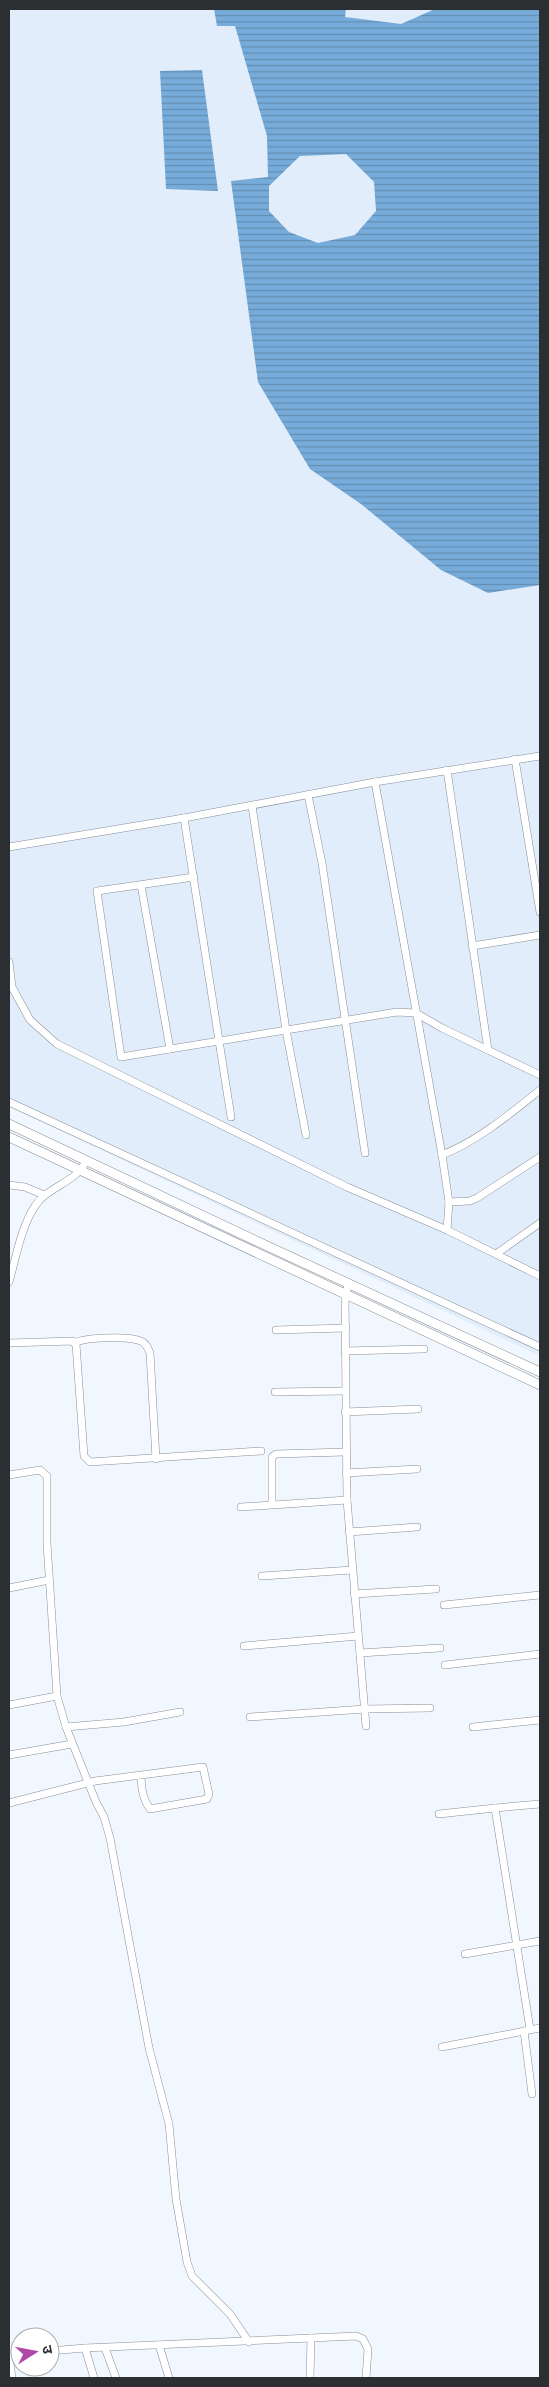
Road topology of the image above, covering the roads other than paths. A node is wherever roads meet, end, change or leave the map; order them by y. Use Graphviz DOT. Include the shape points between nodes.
graph roads {
  1 [pos="540,756"];
  2 [pos="516,759"];
  3 [pos="447,770"];
  4 [pos="375,782"];
  5 [pos="308,795"];
  6 [pos="252,806"];
  7 [pos="184,818"];
  8 [pos="9,847"];
  9 [pos="194,877"];
  10 [pos="141,885"];
  11 [pos="540,912"];
  12 [pos="540,935"];
  13 [pos="472,946"];
  14 [pos="9,962"];
  15 [pos="416,1013"];
  16 [pos="346,1020"];
  17 [pos="286,1030"];
  18 [pos="220,1042"];
  19 [pos="170,1049"];
  20 [pos="488,1050"];
  21 [pos="540,1075"];
  22 [pos="540,1090"];
  23 [pos="9,1102"];
  24 [pos="232,1117"];
  25 [pos="9,1124"];
  26 [pos="306,1135"];
  27 [pos="9,1137"];
  28 [pos="365,1153"];
  29 [pos="442,1155"];
  30 [pos="540,1157"];
  31 [pos="86,1161"];
  32 [pos="81,1171"];
  33 [pos="9,1185"];
  34 [pos="44,1196"];
  35 [pos="449,1202"];
  36 [pos="540,1223"];
  37 [pos="447,1230"];
  38 [pos="496,1254"];
  39 [pos="540,1276"];
  40 [pos="9,1282"];
  41 [pos="349,1284"];
  42 [pos="345,1294"];
  43 [pos="346,1328"];
  44 [pos="276,1330"];
  45 [pos="74,1343"];
  46 [pos="9,1344"];
  47 [pos="540,1347"];
  48 [pos="424,1350"];
  49 [pos="345,1351"];
  50 [pos="540,1372"];
  51 [pos="540,1385"];
  52 [pos="345,1391"];
  53 [pos="275,1392"];
  54 [pos="418,1409"];
  55 [pos="345,1412"];
  56 [pos="261,1451"];
  57 [pos="345,1452"];
  58 [pos="156,1459"];
  59 [pos="417,1469"];
  60 [pos="346,1473"];
  61 [pos="9,1475"];
  62 [pos="347,1500"];
  63 [pos="272,1504"];
  64 [pos="241,1507"];
  65 [pos="417,1527"];
  66 [pos="349,1532"];
  67 [pos="352,1570"];
  68 [pos="262,1576"];
  69 [pos="49,1580"];
  70 [pos="9,1588"];
  71 [pos="436,1589"];
  72 [pos="354,1594"];
  73 [pos="540,1595"];
  74 [pos="444,1605"];
  75 [pos="358,1636"];
  76 [pos="244,1646"];
  77 [pos="440,1648"];
  78 [pos="360,1653"];
  79 [pos="540,1654"];
  80 [pos="445,1665"];
  81 [pos="57,1696"];
  82 [pos="9,1705"];
  83 [pos="430,1708"];
  84 [pos="365,1709"];
  85 [pos="180,1712"];
  86 [pos="250,1717"];
  87 [pos="540,1720"];
  88 [pos="366,1726"];
  89 [pos="66,1727"];
  90 [pos="473,1727"];
  91 [pos="72,1744"];
  92 [pos="9,1755"];
  93 [pos="141,1775"];
  94 [pos="89,1784"];
  95 [pos="9,1803"];
  96 [pos="540,1804"];
  97 [pos="495,1808"];
  98 [pos="439,1814"];
  99 [pos="540,1941"];
  100 [pos="518,1944"];
  101 [pos="465,1954"];
  102 [pos="540,2028"];
  103 [pos="527,2030"];
  104 [pos="442,2047"];
  105 [pos="532,2094"];
  106 [pos="311,2338"];
  107 [pos="249,2342"];
  108 [pos="159,2345"];
  109 [pos="85,2348"];
  110 [pos="105,2348"];
  111 [pos="60,2350"];
  112 [pos="9,2357"];
  113 [pos="12,2378"];
  114 [pos="94,2378"];
  115 [pos="116,2378"];
  116 [pos="169,2378"];
  117 [pos="310,2378"];
  118 [pos="366,2378"];
  1 -- 2 [label="street"];
  2 -- 3 [label="street"];
  2 -- 11 [label="street"];
  3 -- 4 [label="street"];
  3 -- 13 [label="street"];
  4 -- 5 [label="street"];
  4 -- 15 [label="street"];
  5 -- 6 [label="street"];
  5 -- 16 [label="street"];
  6 -- 7 [label="street"];
  6 -- 17 [label="street"];
  7 -- 8 [label="street"];
  7 -- 9 [label="street"];
  9 -- 10 [label="street"];
  9 -- 18 [label="street"];
  10 -- 19 [label="street"];
  10 -- 19 [label="street" via="97,891 121,1057"];
  12 -- 13 [label="street"];
  13 -- 20 [label="street"];
  14 -- 37 [label="street" via="12,987 30,1020 57,1044 346,1187"];
  15 -- 16 [label="street" via="397,1012"];
  15 -- 20 [label="street"];
  15 -- 29 [label="street"];
  16 -- 17 [label="street"];
  16 -- 28 [label="street"];
  17 -- 18 [label="street"];
  17 -- 26 [label="street"];
  18 -- 19 [label="street"];
  18 -- 24 [label="street"];
  20 -- 21 [label="street"];
  22 -- 29 [label="street" via="462,1147"];
  23 -- 47 [label="street"];
  25 -- 31 [label="street"];
  27 -- 32 [label="street"];
  29 -- 35 [label="street"];
  30 -- 35 [label="street" via="477,1198"];
  31 -- 32 [label="street"];
  31 -- 41 [label="street"];
  32 -- 34 [label="street"];
  32 -- 42 [label="street"];
  33 -- 34 [label="street" via="25,1187"];
  34 -- 40 [label="street" via="35,1206 26,1228"];
  35 -- 37 [label="street"];
  36 -- 38 [label="street"];
  37 -- 38 [label="street"];
  38 -- 39 [label="street"];
  41 -- 42 [label="street"];
  41 -- 50 [label="street"];
  42 -- 43 [label="street"];
  42 -- 51 [label="street"];
  43 -- 44 [label="street"];
  43 -- 49 [label="street"];
  45 -- 46 [label="street"];
  45 -- 58 [label="street" via="84,1456 90,1462"];
  45 -- 58 [label="street" via="83,1338 109,1338 140,1341 147,1346"];
  48 -- 49 [label="street"];
  49 -- 52 [label="street"];
  52 -- 53 [label="street"];
  52 -- 55 [label="street"];
  54 -- 55 [label="street"];
  55 -- 57 [label="street"];
  56 -- 58 [label="street"];
  57 -- 60 [label="street"];
  57 -- 63 [label="street" via="276,1454 272,1457 271,1466"];
  59 -- 60 [label="street"];
  60 -- 62 [label="street"];
  61 -- 69 [label="street" via="40,1470 47,1476"];
  62 -- 63 [label="street"];
  62 -- 66 [label="street"];
  63 -- 64 [label="street"];
  65 -- 66 [label="street"];
  66 -- 67 [label="street"];
  67 -- 68 [label="street"];
  67 -- 72 [label="street"];
  69 -- 70 [label="street"];
  69 -- 81 [label="street"];
  71 -- 72 [label="street"];
  72 -- 75 [label="street"];
  73 -- 74 [label="street"];
  75 -- 76 [label="street"];
  75 -- 78 [label="street"];
  77 -- 78 [label="street"];
  78 -- 84 [label="street"];
  79 -- 80 [label="street"];
  81 -- 82 [label="street"];
  81 -- 89 [label="street"];
  83 -- 84 [label="street"];
  84 -- 86 [label="street"];
  84 -- 88 [label="street"];
  85 -- 89 [label="street" via="124,1722"];
  87 -- 90 [label="street"];
  89 -- 91 [label="street"];
  91 -- 92 [label="street"];
  91 -- 94 [label="street"];
  93 -- 93 [label="street" via="146,1804 150,1809 207,1800 209,1794 203,1767"];
  93 -- 94 [label="street"];
  94 -- 95 [label="street"];
  94 -- 107 [label="street" via="110,1838 149,2048 169,2124 176,2199 187,2262 192,2276 230,2314"];
  96 -- 97 [label="street"];
  97 -- 98 [label="street"];
  97 -- 100 [label="street"];
  99 -- 100 [label="street"];
  100 -- 101 [label="street"];
  100 -- 103 [label="street"];
  102 -- 103 [label="street"];
  103 -- 104 [label="street"];
  103 -- 105 [label="street"];
  106 -- 107 [label="street"];
  106 -- 117 [label="street"];
  106 -- 118 [label="street" via="356,2336 363,2339 368,2349"];
  107 -- 108 [label="street"];
  108 -- 110 [label="street"];
  108 -- 116 [label="street"];
  109 -- 110 [label="street"];
  109 -- 111 [label="street"];
  109 -- 114 [label="street"];
  110 -- 115 [label="street"];
  112 -- 113 [label="street"];
}
